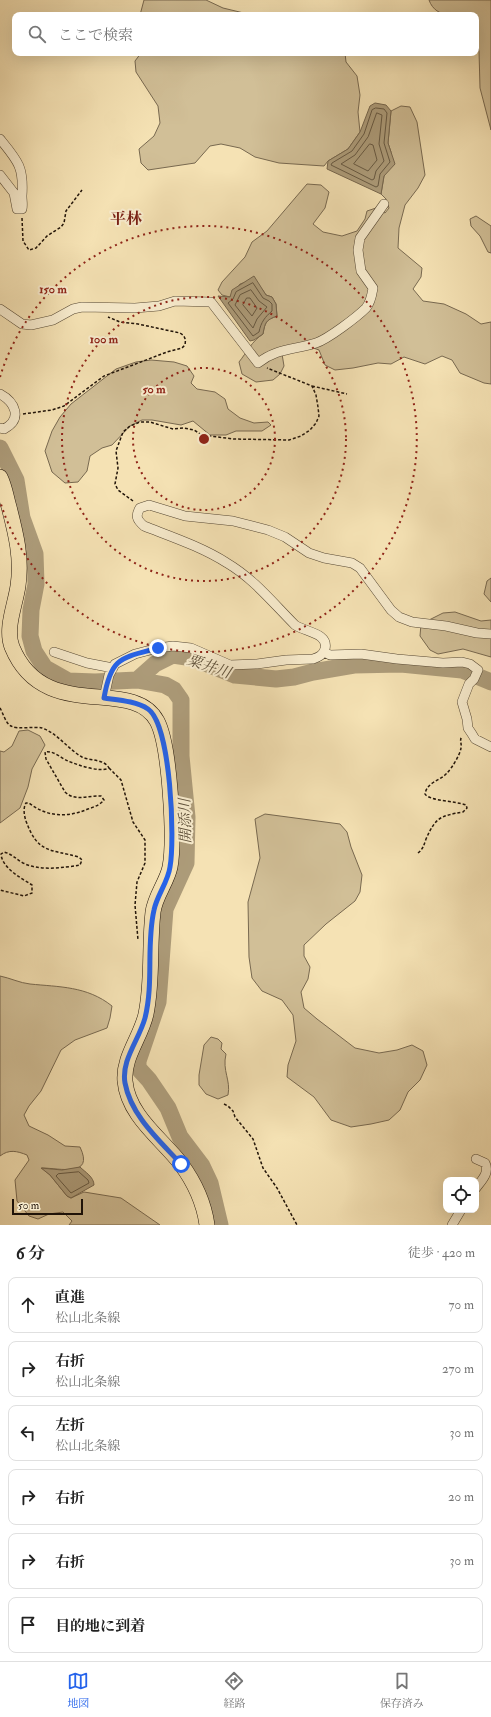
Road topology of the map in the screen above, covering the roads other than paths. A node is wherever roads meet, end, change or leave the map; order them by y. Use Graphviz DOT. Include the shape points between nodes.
graph roads {
  1 [pos="0,139"];
  2 [pos="0,175"];
  3 [pos="384,204"];
  4 [pos="0,309"];
  5 [pos="0,394"];
  6 [pos="0,428"];
  7 [pos="0,478"];
  8 [pos="491,634"];
  9 [pos="54,652"];
  10 [pos="324,652"];
  11 [pos="111,672"];
  12 [pos="105,693"];
  13 [pos="491,747"];
  14 [pos="476,1158"];
  15 [pos="479,1183"];
  16 [pos="459,1213"];
  17 [pos="207,1225"];
  18 [pos="452,1225"];
  1 -- 2 [label="street" via="20,167 23,179 23,207 20,210 16,207 14,193"];
  3 -- 4 [label="street" via="360,238 358,250 361,270 373,288 367,307 342,327 317,342 275,352 258,363 212,302 175,301 159,306 135,308 82,307 53,320 31,325 22,324"];
  5 -- 6 [label="street" via="11,401 15,415 10,426"];
  7 -- 12 [label="main road" via="19,552 18,587 10,625 11,644 18,660 43,684 59,692 75,695"];
  8 -- 10 [label="street" via="412,622 399,617 360,568 352,563 309,553 285,537 268,530 233,521 185,516 149,504 140,508 138,521 144,526 229,564 258,587 295,625 302,630 320,635 326,645"];
  9 -- 11 [label="street"];
  10 -- 11 [label="street" via="313,659 237,665 191,648 173,646 135,654 115,664"];
  10 -- 13 [label="street" via="330,655 361,654 470,664 478,670 468,684 462,702 468,719 468,728 476,739"];
  11 -- 12 [label="street"];
  12 -- 17 [label="main road" via="149,709 158,722 167,762 172,824 170,869 154,908 150,996 126,1064 125,1082 131,1105 181,1164 194,1184 204,1206"];
  14 -- 15 [label="street" via="487,1166"];
  16 -- 18 [label="street"];
}
